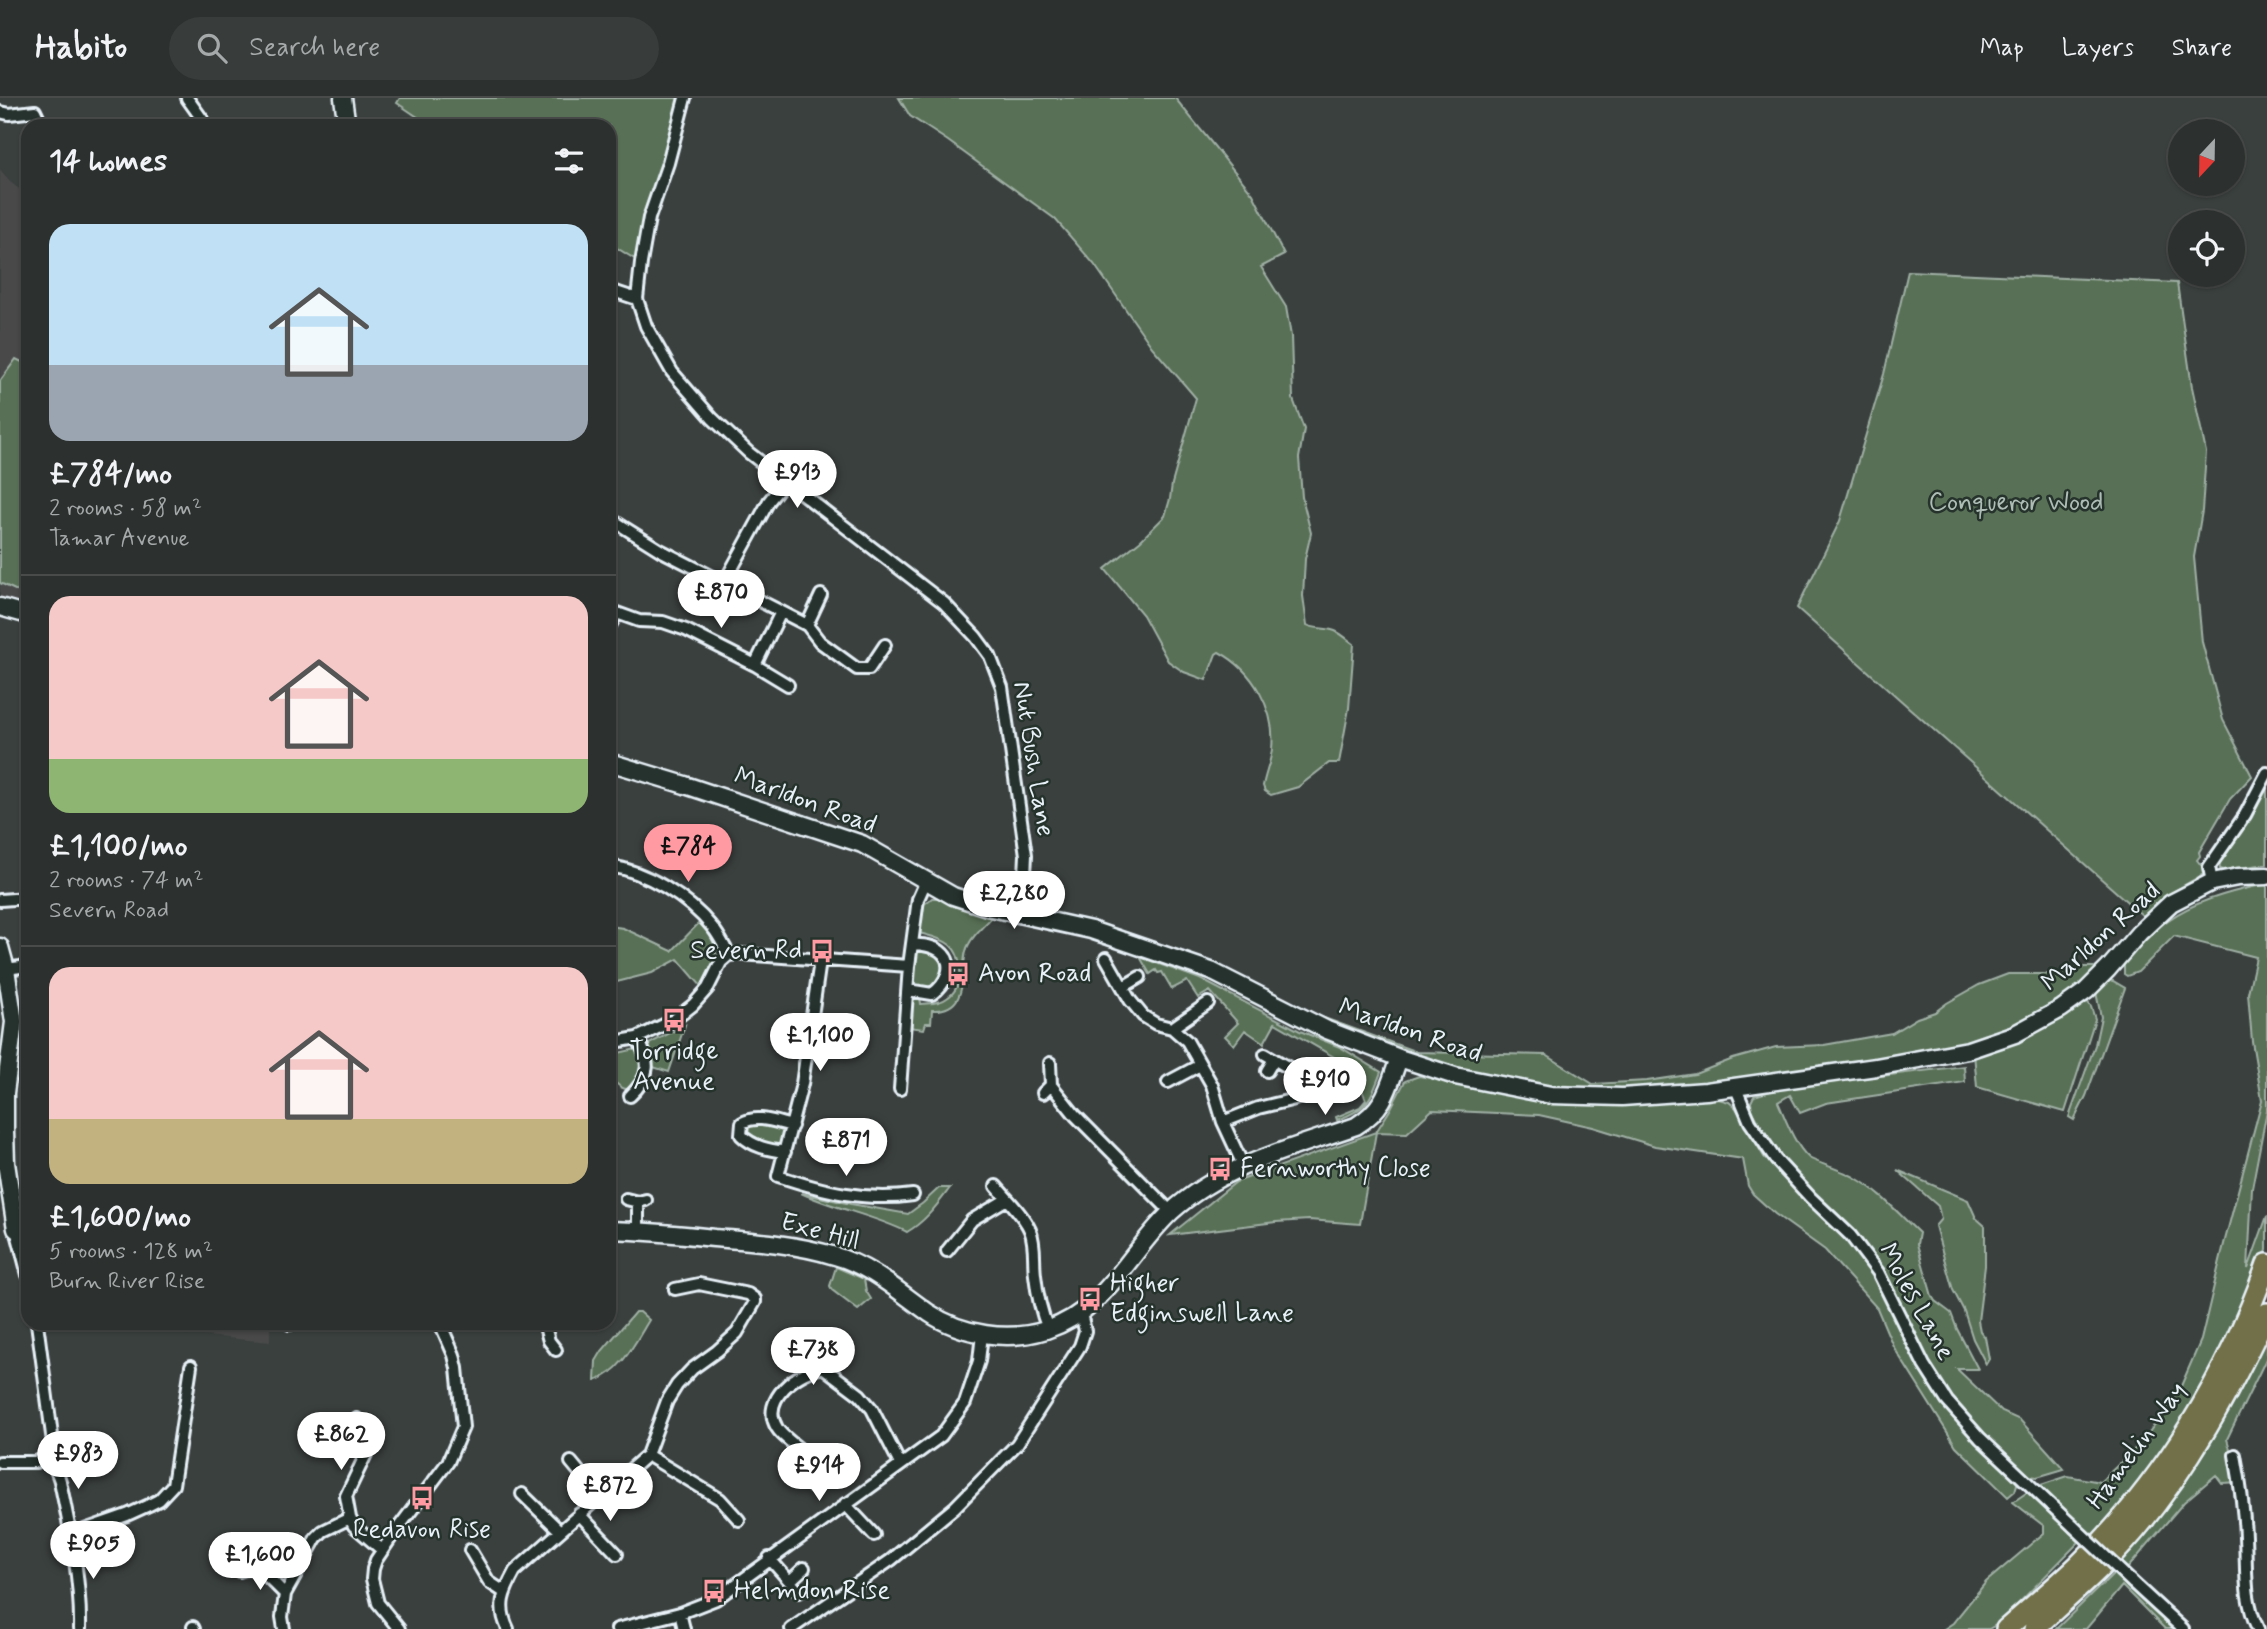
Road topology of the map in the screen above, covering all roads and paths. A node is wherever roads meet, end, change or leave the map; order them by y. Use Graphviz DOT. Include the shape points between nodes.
graph roads {
  1 [pos="33,98"];
  2 [pos="187,98"];
  3 [pos="343,98"];
  4 [pos="685,98"];
  5 [pos="35,111"];
  6 [pos="0,112"];
  7 [pos="39,119"];
  8 [pos="202,119"];
  9 [pos="346,119"];
  10 [pos="616,292"];
  11 [pos="637,299"];
  12 [pos="785,481"];
  13 [pos="616,522"];
  14 [pos="724,583"];
  15 [pos="821,594"];
  16 [pos="0,607"];
  17 [pos="781,612"];
  18 [pos="21,613"];
  19 [pos="616,615"];
  20 [pos="807,625"];
  21 [pos="885,645"];
  22 [pos="755,665"];
  23 [pos="863,669"];
  24 [pos="862,682"];
  25 [pos="788,685"];
  26 [pos="616,764"];
  27 [pos="2267,774"];
  28 [pos="616,868"];
  29 [pos="2267,876"];
  30 [pos="926,881"];
  31 [pos="2212,882"];
  32 [pos="21,898"];
  33 [pos="0,900"];
  34 [pos="1023,915"];
  35 [pos="912,944"];
  36 [pos="0,947"];
  37 [pos="729,955"];
  38 [pos="1106,958"];
  39 [pos="820,961"];
  40 [pos="909,966"];
  41 [pos="21,967"];
  42 [pos="6,969"];
  43 [pos="1140,977"];
  44 [pos="1123,987"];
  45 [pos="908,990"];
  46 [pos="1208,1003"];
  47 [pos="1172,1028"];
  48 [pos="637,1038"];
  49 [pos="616,1042"];
  50 [pos="1399,1058"];
  51 [pos="1050,1063"];
  52 [pos="1200,1065"];
  53 [pos="1267,1072"];
  54 [pos="1312,1080"];
  55 [pos="1168,1082"];
  56 [pos="1735,1086"];
  57 [pos="900,1089"];
  58 [pos="2,1093"];
  59 [pos="1332,1093"];
  60 [pos="630,1096"];
  61 [pos="1223,1122"];
  62 [pos="792,1126"];
  63 [pos="785,1152"];
  64 [pos="1243,1165"];
  65 [pos="996,1186"];
  66 [pos="625,1199"];
  67 [pos="907,1199"];
  68 [pos="1007,1199"];
  69 [pos="1171,1212"];
  70 [pos="21,1224"];
  71 [pos="616,1230"];
  72 [pos="638,1231"];
  73 [pos="947,1251"];
  74 [pos="2267,1264"];
  75 [pos="675,1289"];
  76 [pos="1081,1313"];
  77 [pos="2267,1313"];
  78 [pos="1048,1329"];
  79 [pos="38,1330"];
  80 [pos="443,1330"];
  81 [pos="546,1330"];
  82 [pos="982,1334"];
  83 [pos="555,1350"];
  84 [pos="191,1366"];
  85 [pos="357,1419"];
  86 [pos="647,1455"];
  87 [pos="2235,1455"];
  88 [pos="51,1457"];
  89 [pos="0,1462"];
  90 [pos="571,1462"];
  91 [pos="900,1464"];
  92 [pos="813,1488"];
  93 [pos="522,1494"];
  94 [pos="599,1496"];
  95 [pos="845,1504"];
  96 [pos="579,1514"];
  97 [pos="350,1518"];
  98 [pos="739,1520"];
  99 [pos="560,1531"];
  100 [pos="70,1535"];
  101 [pos="874,1535"];
  102 [pos="383,1550"];
  103 [pos="470,1550"];
  104 [pos="617,1554"];
  105 [pos="769,1558"];
  106 [pos="804,1568"];
  107 [pos="239,1572"];
  108 [pos="790,1581"];
  109 [pos="503,1592"];
  110 [pos="799,1592"];
  111 [pos="285,1594"];
  112 [pos="680,1613"];
  113 [pos="2261,1626"];
  114 [pos="80,1629"];
  115 [pos="284,1629"];
  116 [pos="399,1629"];
  117 [pos="508,1629"];
  118 [pos="617,1629"];
  119 [pos="684,1629"];
  120 [pos="791,1629"];
  121 [pos="2006,1629"];
  122 [pos="2034,1629"];
  123 [pos="2183,1629"];
  1 -- 5 [label="street"];
  2 -- 8 [label="street"];
  3 -- 9 [label="street"];
  4 -- 11 [label="street, Nut Bush Lane" via="649,218"];
  5 -- 6 [label="street"];
  5 -- 7 [label="street"];
  10 -- 11 [label="street"];
  11 -- 12 [label="street, Nut Bush Lane" via="646,326 672,372 721,426"];
  12 -- 14 [label="street" via="769,500"];
  12 -- 34 [label="street, Nut Bush Lane" via="944,603 990,656 1002,687 1026,855"];
  13 -- 14 [label="street"];
  14 -- 17 [label="street"];
  15 -- 20 [label="street"];
  16 -- 18 [label="street"];
  17 -- 20 [label="street"];
  17 -- 22 [label="street"];
  19 -- 22 [label="street" via="686,630"];
  20 -- 23 [label="street" via="820,642"];
  21 -- 23 [label="street" via="869,669"];
  22 -- 25 [label="street"];
  23 -- 24 [label="street"];
  26 -- 30 [label="street, Marldon Road" via="862,844"];
  27 -- 31 [label="street" via="2209,867"];
  28 -- 37 [label="street" via="652,880 693,907"];
  29 -- 31 [label="street, Marldon Road"];
  30 -- 34 [label="street, Marldon Road" via="964,899"];
  30 -- 35 [label="street" via="918,899"];
  31 -- 56 [label="street, Marldon Road" via="2171,903 2086,991 2015,1034 1968,1050 1915,1060"];
  32 -- 33 [label="street"];
  34 -- 50 [label="street, Marldon Road" via="1091,930 1210,971 1327,1030"];
  35 -- 40 [label="street"];
  35 -- 45 [label="street" via="940,951 948,967 945,982 932,994"];
  36 -- 42 [label="street"];
  37 -- 39 [label="street"];
  37 -- 48 [label="street" via="693,1005"];
  38 -- 44 [label="street"];
  39 -- 40 [label="street"];
  39 -- 62 [label="street"];
  40 -- 45 [label="street"];
  41 -- 42 [label="street"];
  42 -- 58 [label="street" via="14,1022"];
  43 -- 44 [label="street"];
  44 -- 47 [label="street" via="1143,1016"];
  45 -- 57 [label="street"];
  46 -- 47 [label="street"];
  47 -- 52 [label="street" via="1187,1041"];
  48 -- 49 [label="street"];
  48 -- 60 [label="street" via="648,1064 643,1081"];
  50 -- 56 [label="street, Marldon Road" via="1455,1076 1551,1095 1622,1097"];
  50 -- 64 [label="street" via="1385,1096 1371,1116 1356,1126"];
  51 -- 69 [label="street" via="1047,1089"];
  52 -- 55 [label="street"];
  52 -- 61 [label="street" via="1212,1085"];
  53 -- 54 [label="street" via="1269,1056"];
  54 -- 59 [label="street"];
  54 -- 61 [label="street" via="1295,1099"];
  56 -- 123 [label="street, Moles Lane, bridge" via="1750,1122 1776,1160 1850,1235 1878,1272 1947,1401 1980,1438"];
  58 -- 70 [label="street" via="6,1163"];
  61 -- 64 [label="street"];
  62 -- 63 [label="street"];
  62 -- 63 [label="street" via="758,1118 742,1123 741,1135 748,1142"];
  63 -- 67 [label="street" via="778,1176 853,1196"];
  64 -- 69 [label="street"];
  65 -- 68 [label="street"];
  66 -- 72 [label="street" via="642,1201"];
  68 -- 73 [label="street" via="972,1220"];
  68 -- 78 [label="street" via="1029,1230"];
  69 -- 76 [label="street" via="1106,1292"];
  71 -- 72 [label="street, Exe Hill"];
  72 -- 82 [label="street, Exe Hill" via="767,1242 836,1256 879,1277 941,1320"];
  74 -- 121 [label="highway, Hamelin Way" via="2210,1390 2159,1469 2080,1563"];
  75 -- 86 [label="street" via="699,1284 748,1294 755,1302 737,1333 677,1385"];
  76 -- 78 [label="street, Exe Hill"];
  76 -- 120 [label="street" via="1085,1331 1080,1346 1017,1444 934,1526"];
  77 -- 122 [label="highway, Hamelin Way" via="2227,1395 2170,1485 2121,1546"];
  78 -- 82 [label="street, Exe Hill"];
  79 -- 88 [label="street" via="54,1450"];
  80 -- 102 [label="street" via="457,1368 463,1427 448,1462"];
  81 -- 83 [label="street"];
  82 -- 91 [label="street" via="979,1361 965,1403 940,1436"];
  84 -- 100 [label="street" via="173,1485 159,1500 127,1516"];
  85 -- 97 [label="street" via="367,1452 346,1496"];
  86 -- 94 [label="street"];
  86 -- 98 [label="street" via="720,1499"];
  87 -- 113 [label="street" via="2241,1485 2246,1592"];
  88 -- 89 [label="street"];
  88 -- 100 [label="street"];
  90 -- 94 [label="street"];
  91 -- 92 [label="street" via="860,1395 822,1367 813,1368 786,1384 774,1415 775,1426 802,1454"];
  91 -- 95 [label="street"];
  93 -- 99 [label="street"];
  94 -- 96 [label="street"];
  95 -- 101 [label="street"];
  95 -- 105 [label="street"];
  96 -- 99 [label="street"];
  96 -- 104 [label="street"];
  97 -- 102 [label="street"];
  97 -- 111 [label="street" via="316,1538"];
  99 -- 109 [label="street" via="515,1571"];
  100 -- 114 [label="street"];
  102 -- 116 [label="street" via="373,1569 374,1591"];
  103 -- 109 [label="street" via="489,1583"];
  105 -- 108 [label="street"];
  105 -- 112 [label="street" via="716,1599"];
  106 -- 108 [label="street"];
  107 -- 111 [label="street" via="257,1566"];
  108 -- 110 [label="street"];
  109 -- 117 [label="street"];
  111 -- 115 [label="street"];
  112 -- 118 [label="street"];
  112 -- 119 [label="street"];
}
